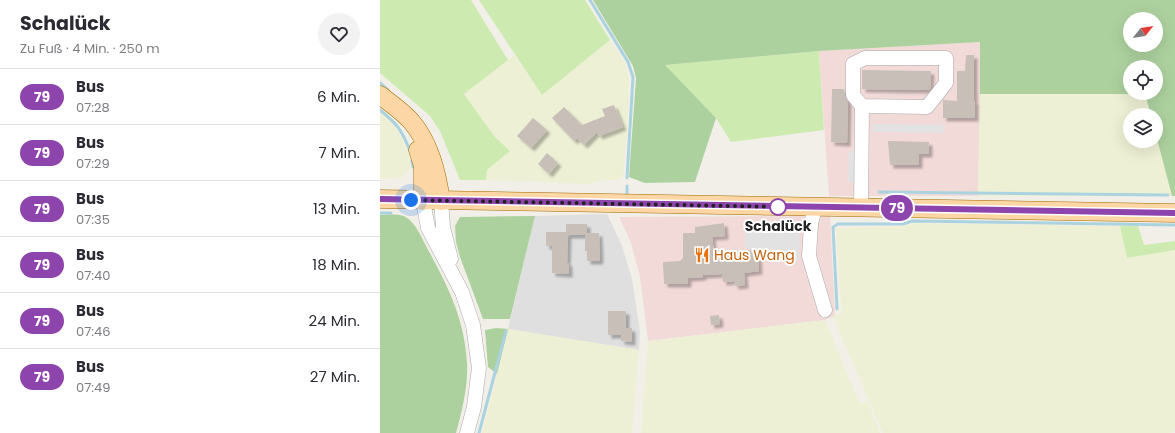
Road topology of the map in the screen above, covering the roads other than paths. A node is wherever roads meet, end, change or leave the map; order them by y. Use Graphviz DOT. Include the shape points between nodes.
graph roads {
  1 [pos="380,96"];
  2 [pos="862,106"];
  3 [pos="380,199"];
  4 [pos="423,200"];
  5 [pos="441,201"];
  6 [pos="815,207"];
  7 [pos="862,208"];
  8 [pos="1175,213"];
  9 [pos="462,292"];
  10 [pos="825,310"];
  11 [pos="467,433"];
  1 -- 4 [label="main road" via="406,124 417,146 423,166"];
  1 -- 5 [label="main road" via="411,121 425,142 434,164"];
  2 -- 2 [label="street" via="927,107 946,83 946,58 865,58 853,64 853,95"];
  2 -- 7 [label="street"];
  3 -- 4 [label="main road"];
  4 -- 5 [label="main road"];
  4 -- 9 [label="street" via="428,228"];
  5 -- 6 [label="main road"];
  5 -- 9 [label="street" via="449,254"];
  6 -- 7 [label="main road"];
  6 -- 10 [label="street" via="809,256"];
  7 -- 8 [label="main road"];
  9 -- 11 [label="street" via="479,368 474,407"];
}
